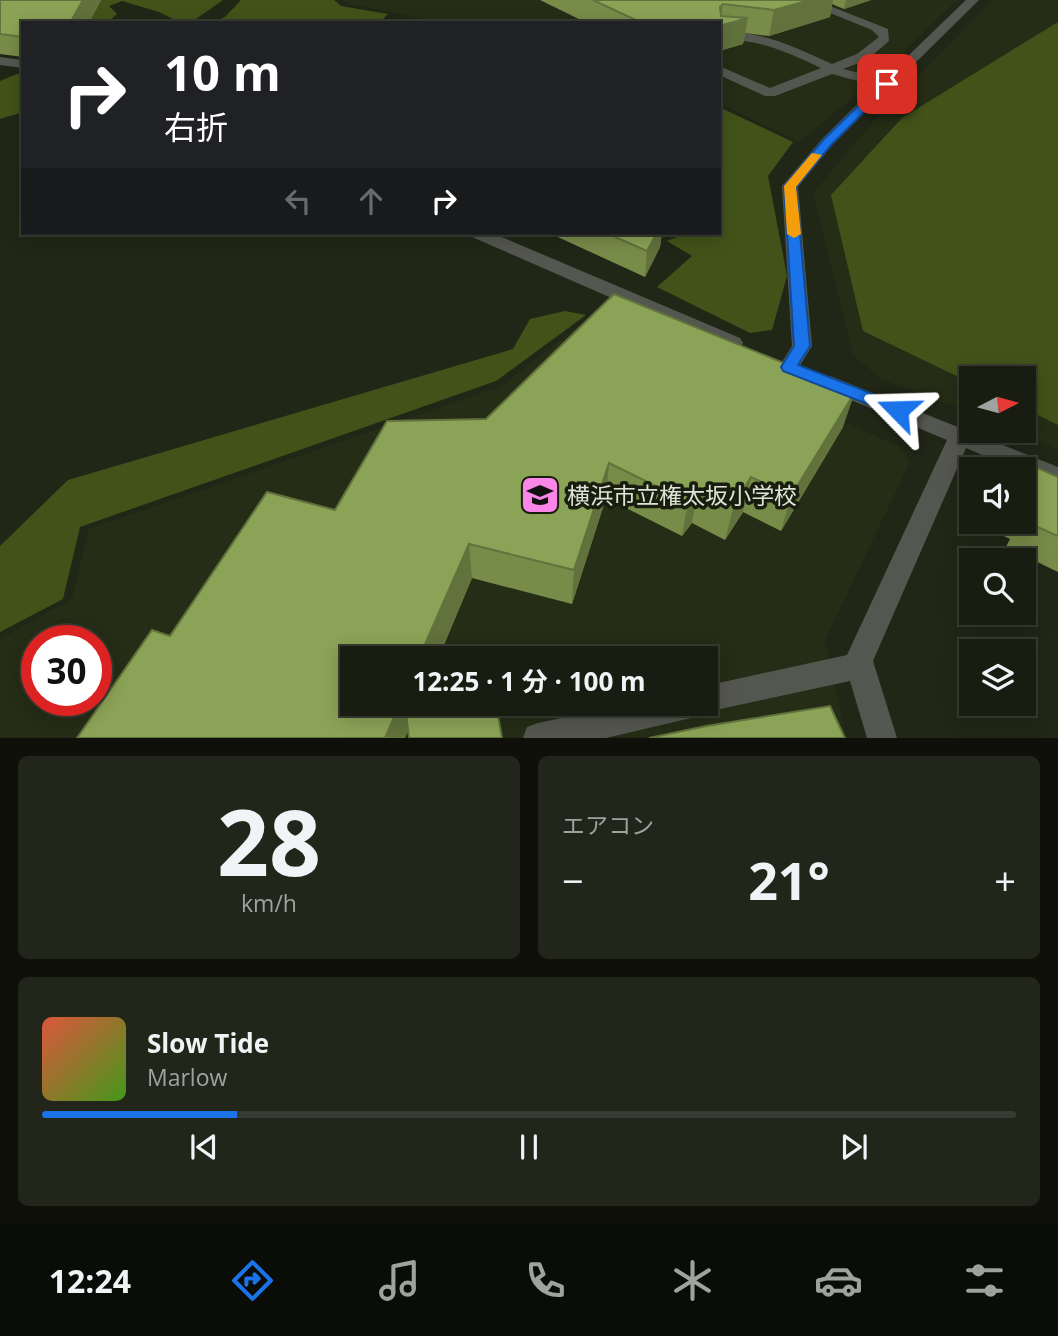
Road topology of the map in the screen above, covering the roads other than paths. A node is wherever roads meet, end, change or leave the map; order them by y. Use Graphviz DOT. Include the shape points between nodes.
graph roads {
  1 [pos="804,0"];
  2 [pos="973,0"];
  3 [pos="721,36"];
  4 [pos="0,61"];
  5 [pos="21,64"];
  6 [pos="833,69"];
  7 [pos="721,71"];
  8 [pos="887,84"];
  9 [pos="483,235"];
  10 [pos="751,351"];
  11 [pos="959,436"];
  12 [pos="959,438"];
  13 [pos="977,443"];
  14 [pos="1058,477"];
  15 [pos="859,666"];
  16 [pos="718,697"];
  17 [pos="635,716"];
  18 [pos="538,737"];
  19 [pos="882,737"];
  1 -- 6 [label="street" via="886,35 862,57"];
  2 -- 8 [label="street"];
  3 -- 6 [label="street" via="763,38"];
  4 -- 5 [label="street"];
  6 -- 7 [label="street" via="770,93"];
  6 -- 8 [label="street"];
  8 -- 11 [label="street" via="790,186 802,346 782,364"];
  9 -- 10 [label="street"];
  12 -- 15 [label="street"];
  13 -- 14 [label="street"];
  15 -- 16 [label="street"];
  15 -- 19 [label="street"];
  17 -- 18 [label="street"];
}
